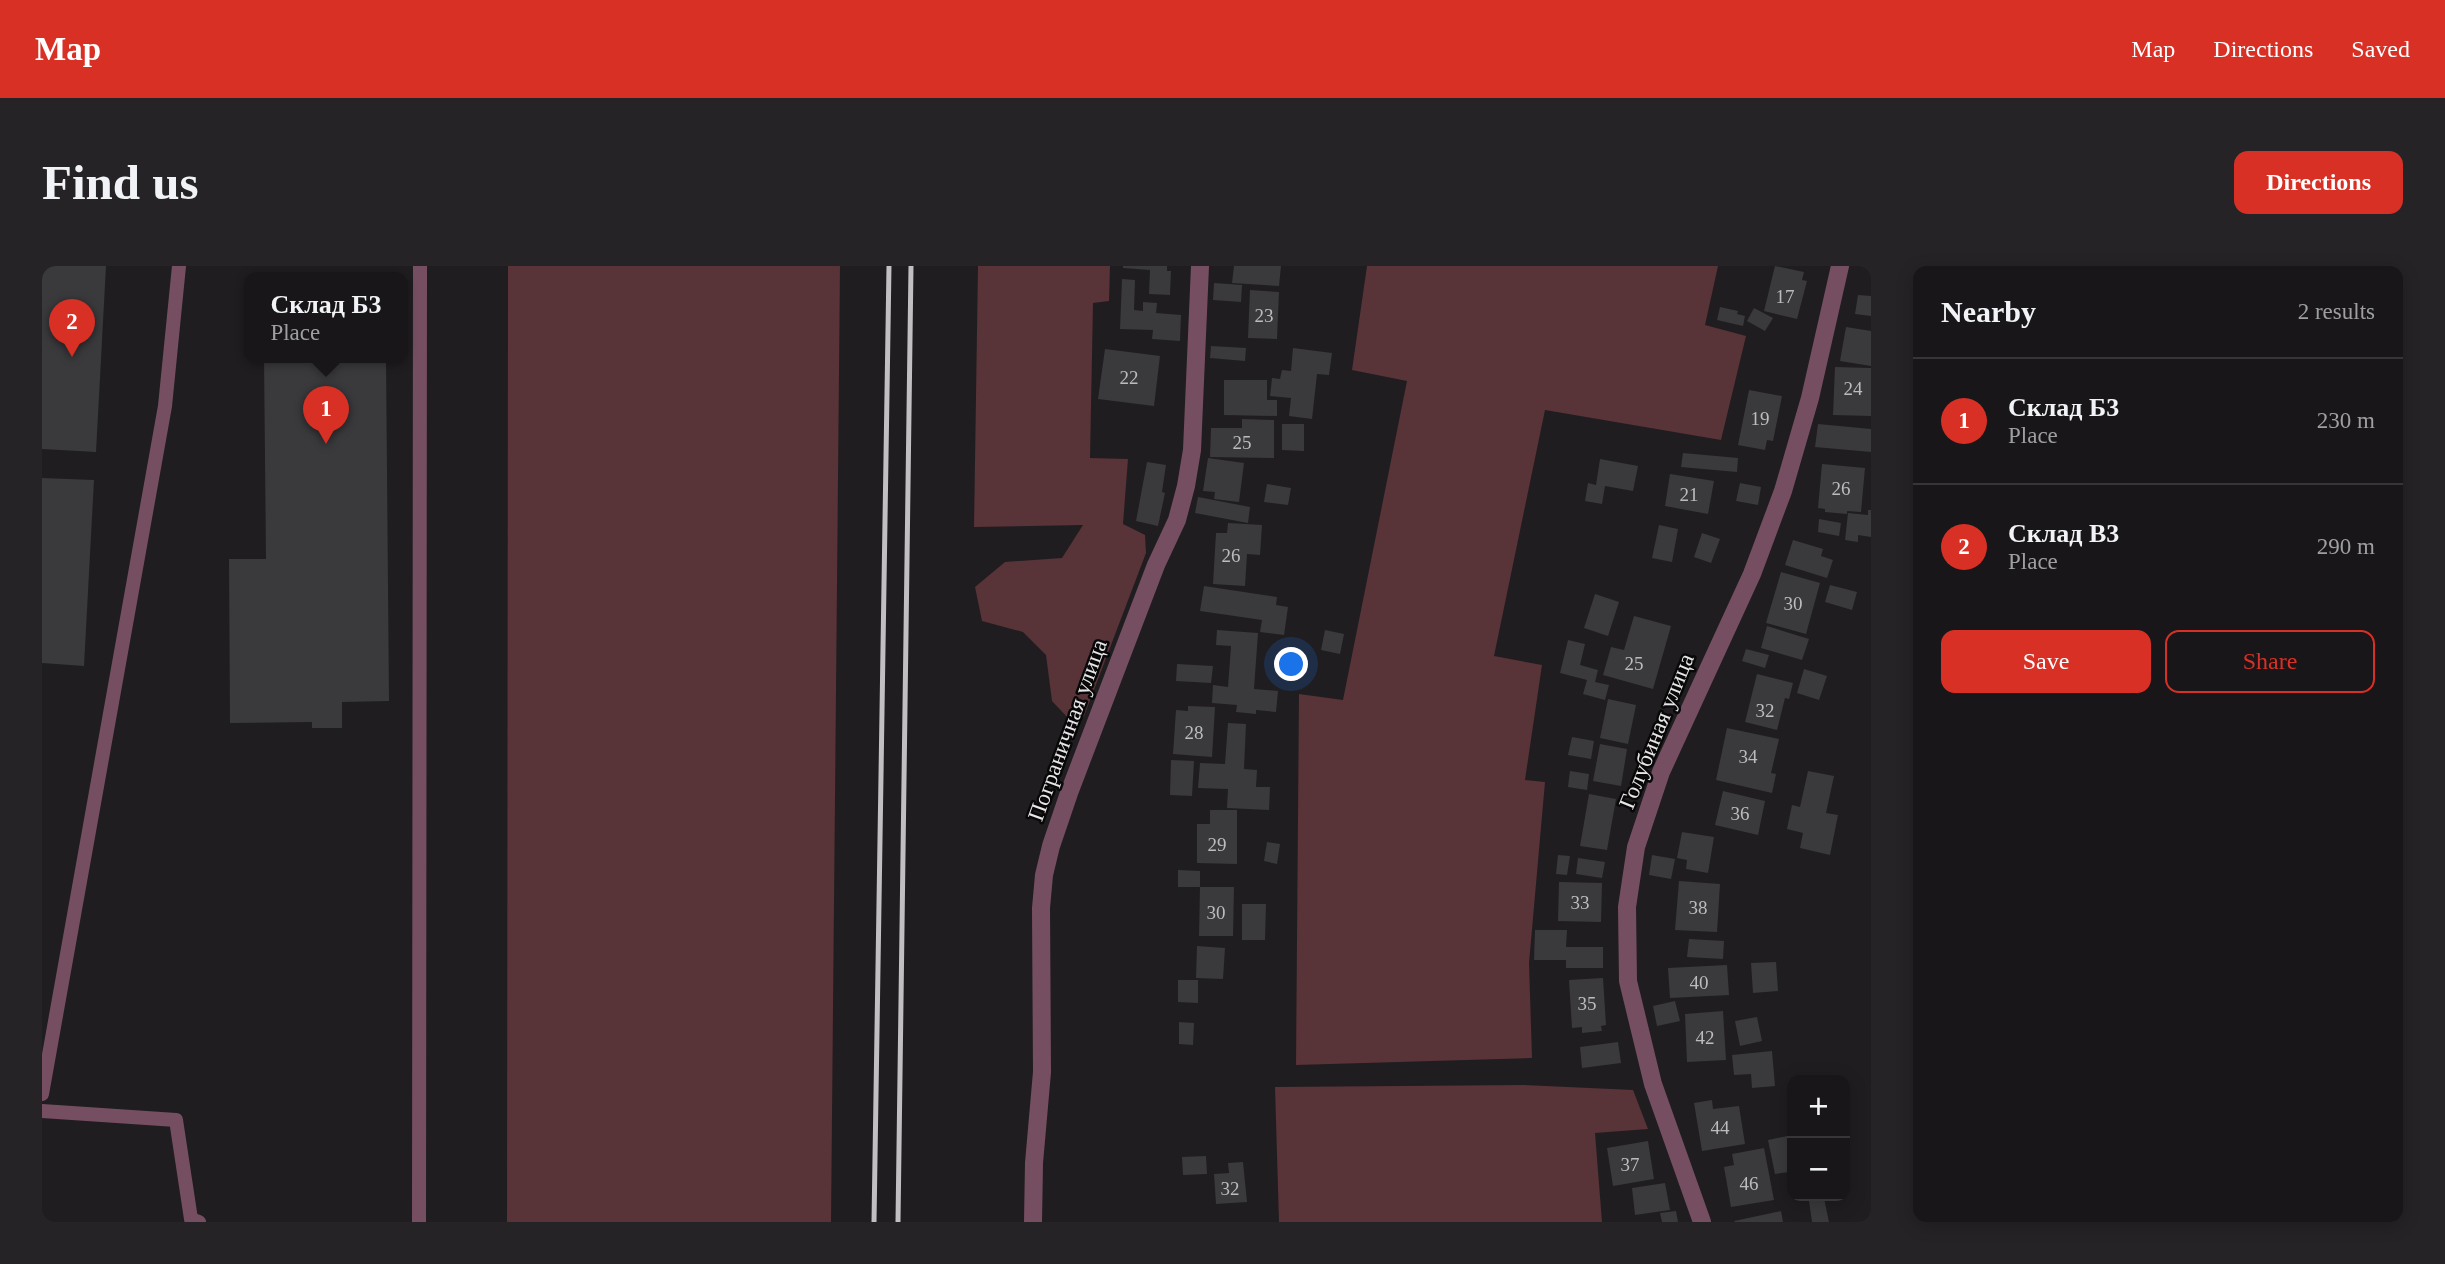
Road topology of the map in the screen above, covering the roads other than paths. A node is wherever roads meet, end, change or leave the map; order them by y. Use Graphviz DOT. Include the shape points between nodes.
graph roads {
  1 [pos="179,266"];
  2 [pos="420,266"];
  3 [pos="1200,266"];
  4 [pos="1840,266"];
  5 [pos="42,1094"];
  6 [pos="42,1111"];
  7 [pos="199,1222"];
  8 [pos="418,1222"];
  9 [pos="1033,1222"];
  10 [pos="1702,1222"];
  1 -- 5 [label="lane" via="165,406"];
  2 -- 8 [label="lane"];
  3 -- 9 [label="street, Пограничная улица" via="1192,450 1186,486 1177,520 1069,793 1044,875 1042,1072"];
  4 -- 10 [label="street, Голубиная улица" via="1783,491 1752,574 1661,772 1636,847 1627,907 1631,994 1653,1084"];
  6 -- 7 [label="lane" via="176,1119 191,1219"];
}
